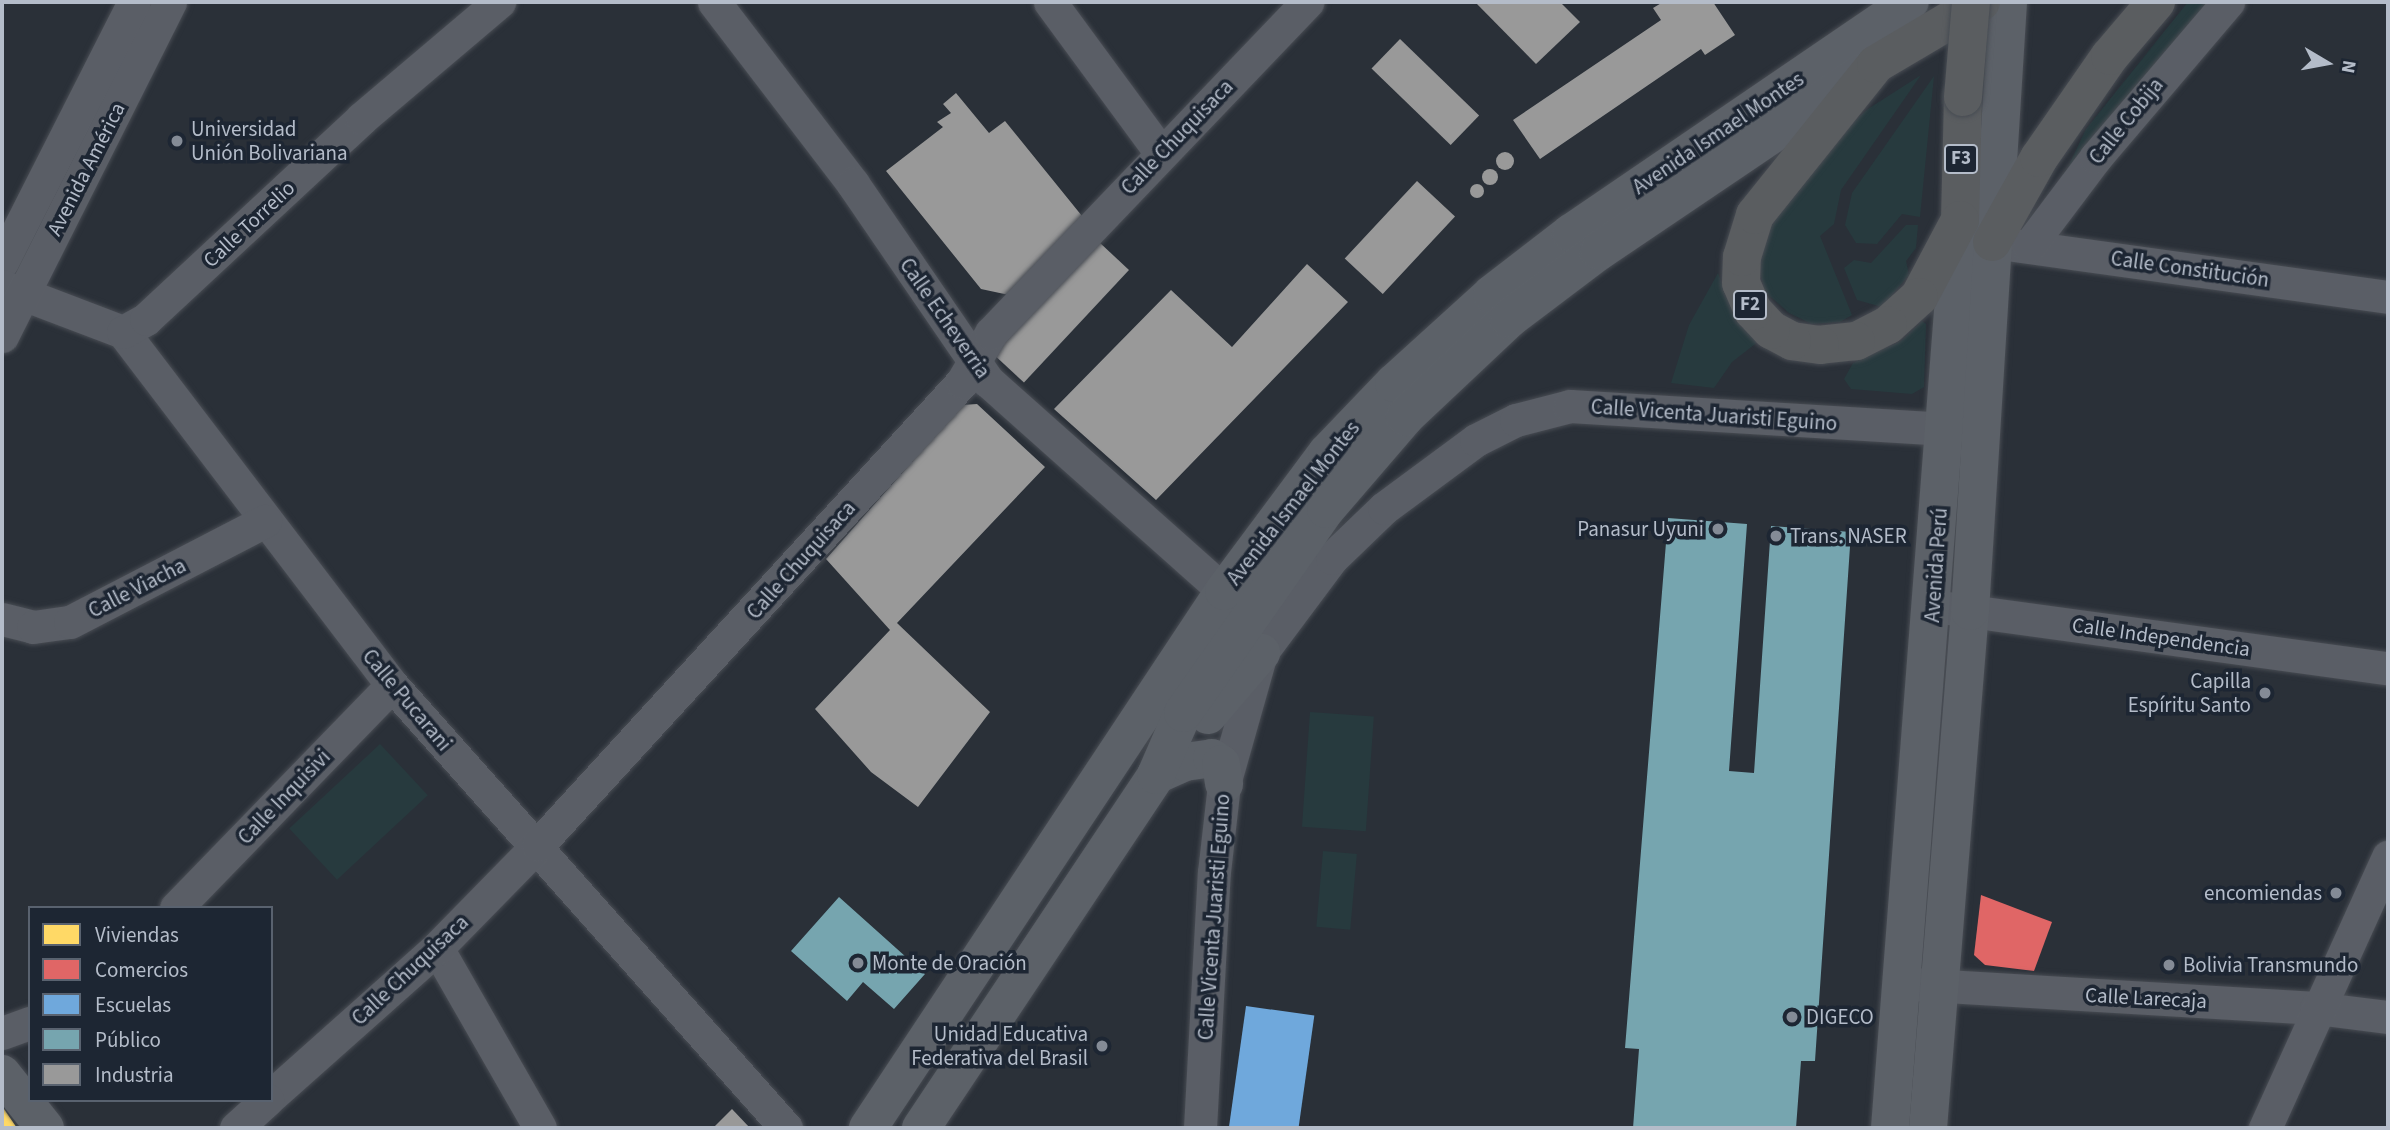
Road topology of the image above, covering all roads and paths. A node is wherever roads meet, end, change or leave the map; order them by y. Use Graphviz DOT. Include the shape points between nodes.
graph roads {
  1 [pos="134,2"];
  2 [pos="170,2"];
  3 [pos="499,2"];
  4 [pos="714,2"];
  5 [pos="1050,2"];
  6 [pos="1307,2"];
  7 [pos="1910,2"];
  8 [pos="1971,2"];
  9 [pos="1981,2"];
  10 [pos="2008,2"];
  11 [pos="2156,2"];
  12 [pos="2228,2"];
  13 [pos="1876,64"];
  14 [pos="1161,153"];
  15 [pos="1960,220"];
  16 [pos="2011,244"];
  17 [pos="2,262"];
  18 [pos="12,290"];
  19 [pos="2388,297"];
  20 [pos="123,332"];
  21 [pos="2,336"];
  22 [pos="975,360"];
  23 [pos="1964,430"];
  24 [pos="265,521"];
  25 [pos="1224,591"];
  26 [pos="1952,609"];
  27 [pos="2,620"];
  28 [pos="1262,653"];
  29 [pos="2388,668"];
  30 [pos="392,685"];
  31 [pos="1119,751"];
  32 [pos="1156,775"];
  33 [pos="1224,785"];
  34 [pos="538,845"];
  35 [pos="2388,857"];
  36 [pos="178,906"];
  37 [pos="437,948"];
  38 [pos="1903,984"];
  39 [pos="1942,986"];
  40 [pos="2316,1008"];
  41 [pos="2388,1017"];
  42 [pos="28,1024"];
  43 [pos="2,1033"];
  44 [pos="2,1074"];
  45 [pos="273,1095"];
  46 [pos="265,1102"];
  47 [pos="45,1128"];
  48 [pos="236,1128"];
  49 [pos="540,1128"];
  50 [pos="786,1128"];
  51 [pos="868,1128"];
  52 [pos="921,1128"];
  53 [pos="1200,1128"];
  54 [pos="1890,1128"];
  55 [pos="1928,1128"];
  56 [pos="2265,1128"];
  1 -- 17 [label="street, Avenida América"];
  2 -- 18 [label="street, Avenida América"];
  3 -- 20 [label="street, Calle Torrelio" via="362,118 146,319"];
  4 -- 22 [label="street, Calle Echeverria" via="853,184"];
  5 -- 14 [label="street"];
  6 -- 14 [label="street, Calle Chuquisaca"];
  7 -- 25 [label="main road, Avenida Ismael Montes" via="1571,233 1492,294 1394,383 1327,453"];
  8 -- 15 [label="highway, Avenida Perú / F3, bridge"];
  9 -- 13 [label="highway, F2"];
  10 -- 16 [label="main road, Avenida Perú" via="2003,75"];
  11 -- 16 [label="highway" via="2110,56 2039,158"];
  12 -- 16 [label="street, Calle Cobija" via="2096,157"];
  13 -- 15 [label="highway, F2" via="1755,215 1742,257 1741,283 1753,311 1771,330 1792,341 1840,345 1872,335 1903,315 1919,297"];
  13 -- 32 [label="main road, Avenida Ismael Montes" via="1599,251 1509,319 1405,417 1326,509 1256,607 1183,713"];
  14 -- 22 [label="street, Calle Chuquisaca" via="991,333"];
  15 -- 23 [label="main road, Avenida Perú"];
  16 -- 19 [label="street, Calle Constitución"];
  16 -- 23 [label="main road, Avenida Perú"];
  18 -- 20 [label="street"];
  18 -- 21 [label="street, Avenida América"];
  20 -- 24 [label="street, Calle Pucarani"];
  22 -- 25 [label="street, Calle Echeverria" via="988,381"];
  22 -- 34 [label="street, Calle Chuquisaca" via="953,393"];
  23 -- 26 [label="main road, Avenida Perú"];
  23 -- 28 [label="street, Calle Vicenta Juaristi Eguino" via="1607,406 1541,412 1476,440 1384,508 1332,558"];
  24 -- 27 [label="street, Calle Viacha" via="69,622 33,627"];
  24 -- 30 [label="street, Calle Pucarani"];
  25 -- 31 [label="main road, Avenida Ismael Montes"];
  26 -- 29 [label="street, Calle Independencia"];
  26 -- 38 [label="main road, Avenida Perú"];
  26 -- 39 [label="main road, Avenida Perú"];
  28 -- 32 [label="main road"];
  28 -- 33 [label="street, Calle Vicenta Juaristi Eguino"];
  30 -- 34 [label="street, Calle Pucarani" via="523,834"];
  30 -- 36 [label="street, Calle Inquisivi"];
  31 -- 32 [label="main road"];
  31 -- 51 [label="main road, Avenida Ismael Montes"];
  32 -- 33 [label="main road" via="1185,762 1212,758 1221,764"];
  32 -- 52 [label="main road, Avenida Ismael Montes"];
  33 -- 53 [label="street, Calle Vicenta Juaristi Eguino" via="1214,872"];
  34 -- 37 [label="street, Calle Chuquisaca"];
  34 -- 50 [label="street, Calle Pucarani"];
  35 -- 40 [label="street"];
  37 -- 45 [label="street, Calle Chuquisaca"];
  37 -- 49 [label="street"];
  38 -- 39 [label="street, Calle Larecaja"];
  38 -- 54 [label="main road, Avenida Perú"];
  39 -- 40 [label="street, Calle Larecaja"];
  39 -- 55 [label="main road, Avenida Perú"];
  40 -- 41 [label="street, Calle Larecaja"];
  40 -- 56 [label="street"];
  42 -- 43 [label="street"];
  44 -- 47 [label="main road"];
  46 -- 48 [label="street"];
}
